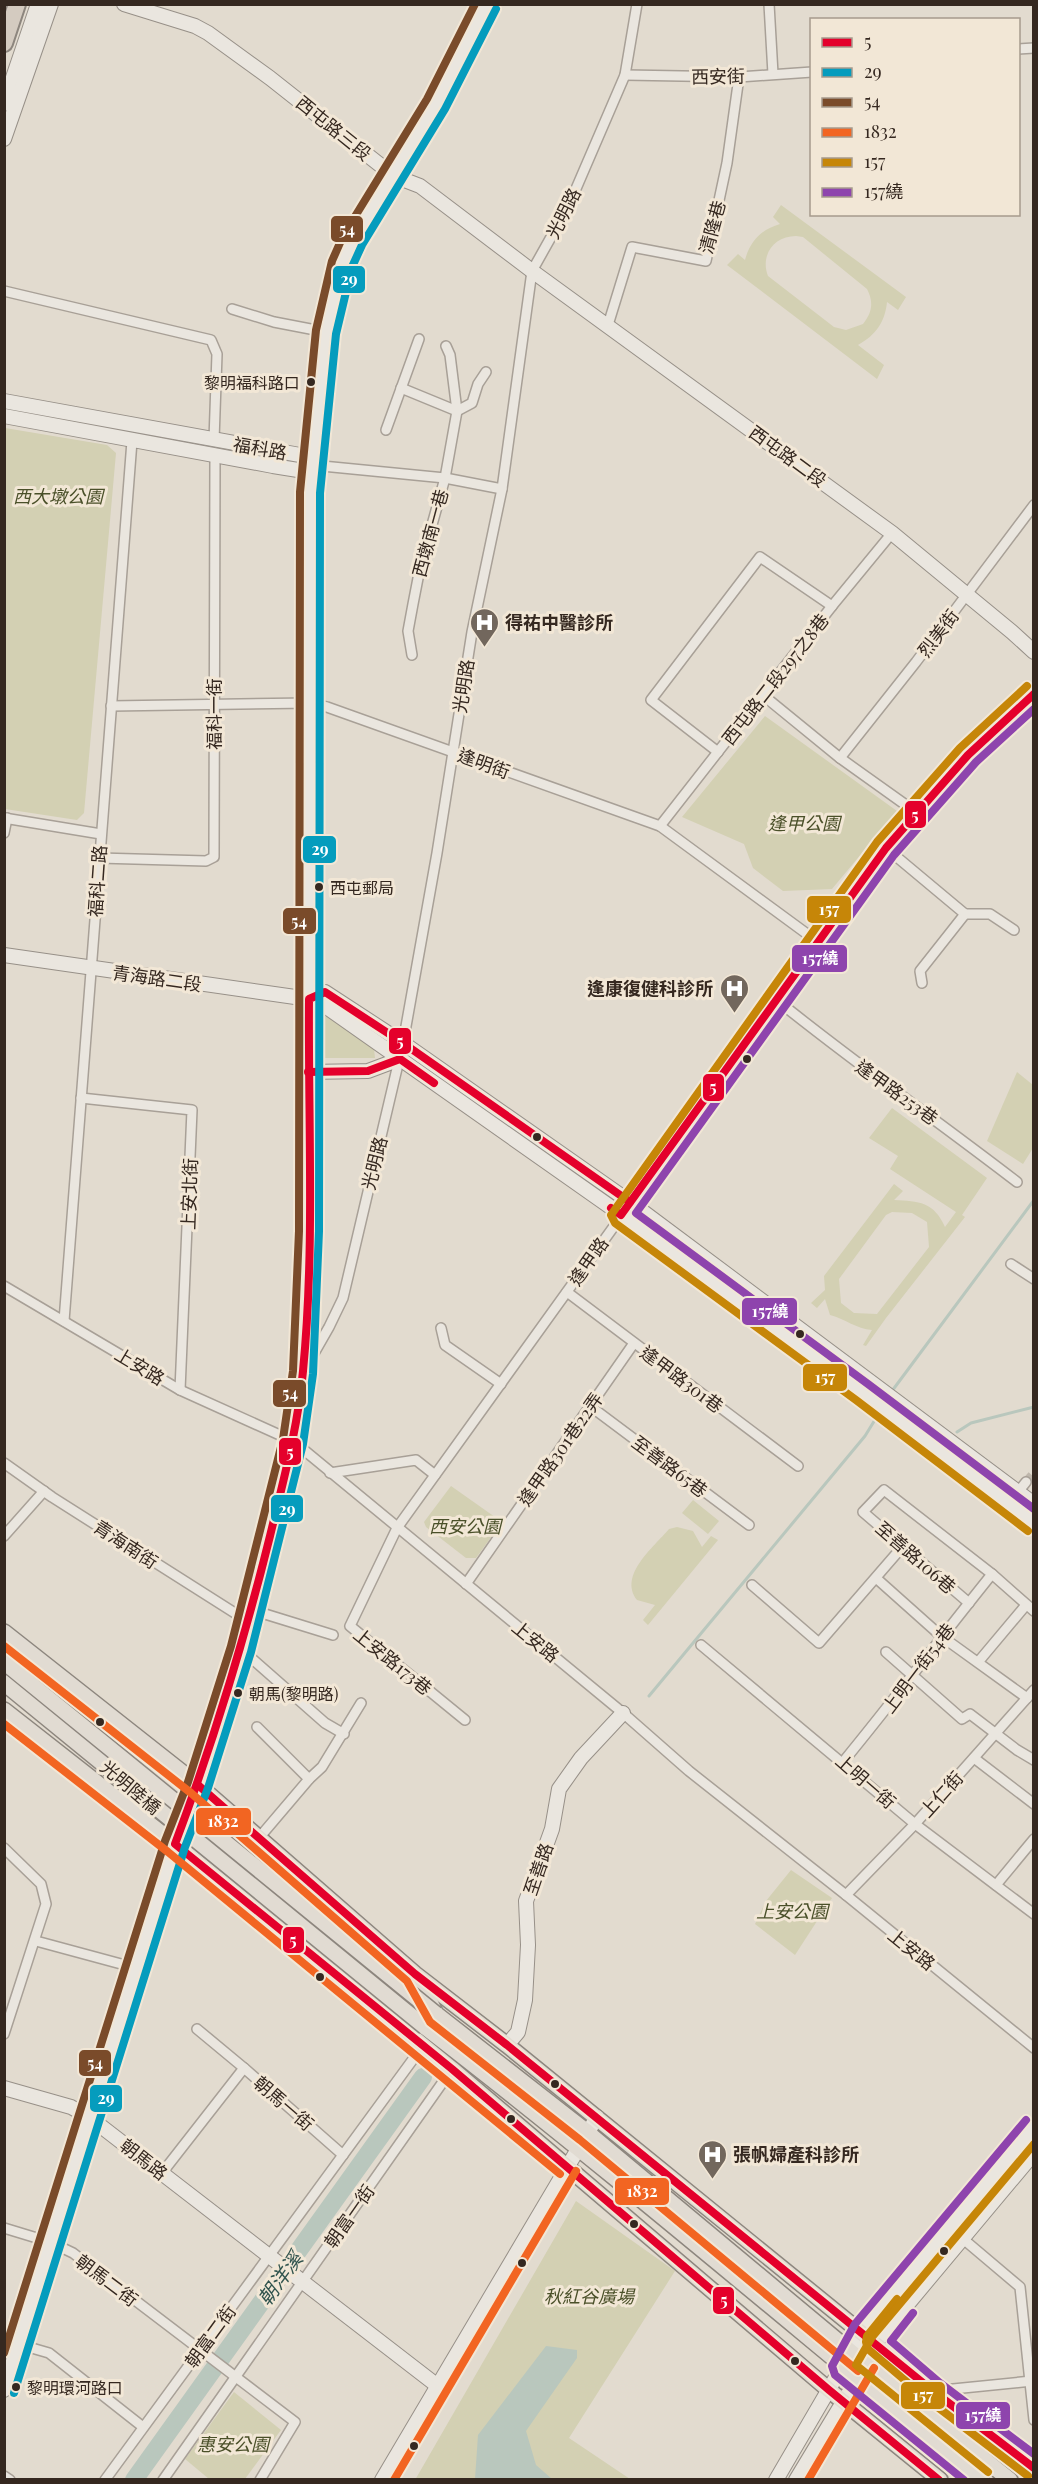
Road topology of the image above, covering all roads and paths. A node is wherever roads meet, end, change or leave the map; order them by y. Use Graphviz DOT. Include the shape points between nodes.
graph roads {
  1 [pos="15,4"];
  2 [pos="38,4"];
  3 [pos="51,4"];
  4 [pos="124,4"];
  5 [pos="487,4"];
  6 [pos="637,4"];
  7 [pos="769,4"];
  8 [pos="4,35"];
  9 [pos="4,43"];
  10 [pos="810,72"];
  11 [pos="773,74"];
  12 [pos="625,75"];
  13 [pos="739,77"];
  14 [pos="4,104"];
  15 [pos="4,139"];
  16 [pos="394,176"];
  17 [pos="532,271"];
  18 [pos="4,291"];
  19 [pos="232,309"];
  20 [pos="608,325"];
  21 [pos="326,332"];
  22 [pos="419,339"];
  23 [pos="446,346"];
  24 [pos="486,372"];
  25 [pos="401,388"];
  26 [pos="4,401"];
  27 [pos="457,411"];
  28 [pos="4,416"];
  29 [pos="386,430"];
  30 [pos="214,440"];
  31 [pos="132,441"];
  32 [pos="215,455"];
  33 [pos="312,465"];
  34 [pos="445,478"];
  35 [pos="502,489"];
  36 [pos="1034,505"];
  37 [pos="892,533"];
  38 [pos="967,594"];
  39 [pos="832,606"];
  40 [pos="1034,652"];
  41 [pos="412,655"];
  42 [pos="1034,694"];
  43 [pos="764,696"];
  44 [pos="310,703"];
  45 [pos="213,704"];
  46 [pos="111,706"];
  47 [pos="453,751"];
  48 [pos="718,752"];
  49 [pos="840,758"];
  50 [pos="917,813"];
  51 [pos="6,818"];
  52 [pos="660,826"];
  53 [pos="4,833"];
  54 [pos="101,834"];
  55 [pos="886,848"];
  56 [pos="99,858"];
  57 [pos="966,914"];
  58 [pos="1014,930"];
  59 [pos="818,942"];
  60 [pos="4,955"];
  61 [pos="90,968"];
  62 [pos="922,983"];
  63 [pos="309,999"];
  64 [pos="778,1001"];
  65 [pos="403,1043"];
  66 [pos="400,1059"];
  67 [pos="308,1072"];
  68 [pos="81,1098"];
  69 [pos="1017,1182"];
  70 [pos="630,1202"];
  71 [pos="621,1215"];
  72 [pos="1011,1264"];
  73 [pos="1034,1279"];
  74 [pos="4,1286"];
  75 [pos="567,1292"];
  76 [pos="64,1321"];
  77 [pos="441,1328"];
  78 [pos="634,1343"];
  79 [pos="303,1372"];
  80 [pos="501,1384"];
  81 [pos="866,1387"];
  82 [pos="180,1390"];
  83 [pos="590,1406"];
  84 [pos="900,1413"];
  85 [pos="293,1440"];
  86 [pos="4,1463"];
  87 [pos="798,1466"];
  88 [pos="330,1473"];
  89 [pos="435,1475"];
  90 [pos="44,1491"];
  91 [pos="1034,1504"];
  92 [pos="1034,1523"];
  93 [pos="749,1525"];
  94 [pos="397,1528"];
  95 [pos="4,1536"];
  96 [pos="903,1546"];
  97 [pos="992,1574"];
  98 [pos="876,1578"];
  99 [pos="466,1584"];
  100 [pos="752,1585"];
  101 [pos="969,1602"];
  102 [pos="1030,1608"];
  103 [pos="250,1616"];
  104 [pos="4,1632"];
  105 [pos="333,1635"];
  106 [pos="941,1636"];
  107 [pos="701,1644"];
  108 [pos="242,1649"];
  109 [pos="886,1652"];
  110 [pos="979,1661"];
  111 [pos="4,1662"];
  112 [pos="913,1676"];
  113 [pos="4,1683"];
  114 [pos="1030,1694"];
  115 [pos="361,1702"];
  116 [pos="4,1710"];
  117 [pos="623,1713"];
  118 [pos="465,1720"];
  119 [pos="257,1727"];
  120 [pos="996,1733"];
  121 [pos="344,1734"];
  122 [pos="974,1758"];
  123 [pos="1034,1760"];
  124 [pos="843,1762"];
  125 [pos="309,1779"];
  126 [pos="198,1785"];
  127 [pos="1034,1804"];
  128 [pos="915,1824"];
  129 [pos="258,1839"];
  130 [pos="1034,1839"];
  131 [pos="175,1844"];
  132 [pos="4,1848"];
  133 [pos="996,1885"];
  134 [pos="846,1895"];
  135 [pos="1034,1914"];
  136 [pos="36,1941"];
  137 [pos="136,1968"];
  138 [pos="415,1974"];
  139 [pos="436,2014"];
  140 [pos="197,2029"];
  141 [pos="4,2034"];
  142 [pos="507,2045"];
  143 [pos="422,2047"];
  144 [pos="1034,2048"];
  145 [pos="244,2068"];
  146 [pos="452,2069"];
  147 [pos="4,2088"];
  148 [pos="89,2117"];
  149 [pos="597,2117"];
  150 [pos="1034,2127"];
  151 [pos="587,2132"];
  152 [pos="578,2147"];
  153 [pos="1034,2152"];
  154 [pos="343,2155"];
  155 [pos="567,2166"];
  156 [pos="162,2173"];
  157 [pos="4,2228"];
  158 [pos="962,2238"];
  159 [pos="50,2242"];
  160 [pos="268,2257"];
  161 [pos="302,2282"];
  162 [pos="863,2331"];
  163 [pos="4,2340"];
  164 [pos="876,2342"];
  165 [pos="19,2344"];
  166 [pos="200,2349"];
  167 [pos="851,2352"];
  168 [pos="865,2363"];
  169 [pos="842,2367"];
  170 [pos="236,2376"];
  171 [pos="857,2379"];
  172 [pos="1031,2381"];
  173 [pos="438,2387"];
  174 [pos="4,2390"];
  175 [pos="829,2390"];
  176 [pos="933,2391"];
  177 [pos="843,2402"];
  178 [pos="1034,2420"];
  179 [pos="143,2427"];
  180 [pos="1034,2468"];
  181 [pos="4,2476"];
  182 [pos="10,2480"];
  183 [pos="105,2480"];
  184 [pos="163,2480"];
  185 [pos="260,2480"];
  186 [pos="382,2480"];
  187 [pos="776,2480"];
  188 [pos="796,2480"];
  189 [pos="940,2480"];
  190 [pos="981,2480"];
  191 [pos="1010,2480"];
  1 -- 8 [label="main road"];
  1 -- 9 [label="highway"];
  2 -- 14 [label="main road"];
  3 -- 15 [label="main road"];
  4 -- 16 [label="main road, 西屯路三段" via="208,33"];
  5 -- 16 [label="main road"];
  6 -- 12 [label="street, 光明路"];
  7 -- 11 [label="street"];
  10 -- 11 [label="street, 西安街"];
  11 -- 13 [label="street, 西安街"];
  12 -- 13 [label="street, 西安街"];
  12 -- 17 [label="street, 光明路" via="569,205"];
  13 -- 20 [label="street, 清隆巷" via="728,163 706,261 633,247"];
  16 -- 17 [label="main road, 西屯路三段" via="420,186"];
  16 -- 21 [label="main road" via="352,240 342,264"];
  17 -- 20 [label="main road, 西屯路二段"];
  17 -- 35 [label="street, 光明路"];
  18 -- 30 [label="street" via="211,340 217,354"];
  19 -- 21 [label="street"];
  20 -- 37 [label="main road, 西屯路二段"];
  21 -- 33 [label="main road"];
  22 -- 25 [label="street"];
  23 -- 27 [label="street, 西墩南一巷"];
  24 -- 27 [label="street" via="472,404"];
  25 -- 27 [label="street"];
  25 -- 29 [label="street"];
  26 -- 30 [label="main road, 福科路"];
  27 -- 34 [label="street, 西墩南一巷"];
  28 -- 31 [label="main road, 福科路"];
  30 -- 33 [label="main road, 福科路" via="300,455"];
  31 -- 32 [label="main road, 福科路"];
  31 -- 46 [label="street, 福科二路"];
  32 -- 33 [label="main road, 福科路" via="298,470"];
  32 -- 45 [label="street, 福科一街"];
  33 -- 34 [label="street"];
  33 -- 44 [label="main road"];
  34 -- 35 [label="street"];
  34 -- 41 [label="street, 西墩南一巷" via="413,604 408,631"];
  35 -- 47 [label="street, 光明路" via="472,632"];
  36 -- 38 [label="street, 烈美街"];
  37 -- 38 [label="main road, 西屯路二段"];
  37 -- 39 [label="street, 西屯路二段297之8巷"];
  38 -- 40 [label="main road, 西屯路二段"];
  38 -- 49 [label="street, 烈美街"];
  39 -- 43 [label="street, 西屯路二段297之8巷"];
  39 -- 48 [label="street" via="760,557 651,700"];
  42 -- 50 [label="street, 逢甲路" via="968,755"];
  43 -- 48 [label="street, 西屯路二段297之8巷"];
  43 -- 49 [label="street"];
  44 -- 45 [label="street, 逢明街"];
  44 -- 47 [label="street, 逢明街"];
  44 -- 63 [label="main road"];
  45 -- 46 [label="street, 逢明街"];
  45 -- 56 [label="street, 福科一街" via="214,857 206,861"];
  46 -- 54 [label="street, 福科二路"];
  47 -- 52 [label="street, 逢明街"];
  47 -- 65 [label="street, 光明路"];
  48 -- 52 [label="street, 西屯路二段297之8巷"];
  49 -- 50 [label="street"];
  50 -- 55 [label="street, 逢甲路"];
  51 -- 53 [label="street"];
  51 -- 54 [label="street"];
  52 -- 59 [label="street, 逢明街"];
  54 -- 56 [label="street, 福科二路"];
  55 -- 57 [label="street"];
  55 -- 59 [label="street, 逢甲路"];
  56 -- 61 [label="street, 福科二路"];
  57 -- 58 [label="street" via="990,915"];
  57 -- 62 [label="street" via="920,971"];
  59 -- 64 [label="street, 逢甲路"];
  60 -- 61 [label="main road, 青海路二段"];
  61 -- 63 [label="main road, 青海路二段"];
  61 -- 68 [label="street, 福科二路"];
  63 -- 65 [label="main road, 青海路二段" via="326,992"];
  63 -- 66 [label="main road, 青海路二段" via="332,1010"];
  63 -- 67 [label="main road"];
  64 -- 69 [label="street, 逢甲路253巷"];
  64 -- 70 [label="street, 逢甲路"];
  65 -- 66 [label="street, 光明路"];
  65 -- 70 [label="main road, 青海路二段"];
  66 -- 67 [label="main road" via="368,1071"];
  66 -- 71 [label="main road, 青海路二段"];
  66 -- 79 [label="street, 光明路" via="343,1298"];
  67 -- 79 [label="main road" via="309,1231"];
  68 -- 76 [label="street, 福科二路"];
  68 -- 82 [label="street, 上安北街" via="192,1110"];
  70 -- 71 [label="street, 逢甲路"];
  70 -- 81 [label="main road, 青海路二段"];
  71 -- 75 [label="street, 逢甲路"];
  71 -- 81 [label="main road, 青海路二段"];
  72 -- 73 [label="street"];
  74 -- 76 [label="street, 上安路"];
  75 -- 78 [label="street, 逢甲路301巷"];
  75 -- 80 [label="street, 逢甲路"];
  76 -- 82 [label="street, 上安路"];
  77 -- 80 [label="street" via="446,1345"];
  78 -- 83 [label="street, 逢甲路301巷22弄"];
  78 -- 87 [label="street, 逢甲路301巷"];
  79 -- 85 [label="main road"];
  80 -- 89 [label="street, 逢甲路"];
  81 -- 84 [label="main road"];
  82 -- 85 [label="street, 上安路"];
  83 -- 93 [label="street, 至善路65巷"];
  83 -- 99 [label="street, 逢甲路301巷22弄"];
  84 -- 91 [label="main road" via="1022,1487"];
  84 -- 92 [label="main road"];
  85 -- 88 [label="street, 上安路"];
  85 -- 103 [label="main road"];
  86 -- 90 [label="street, 青海南街"];
  88 -- 89 [label="street" via="416,1460"];
  88 -- 94 [label="street, 上安路"];
  89 -- 94 [label="street, 逢甲路"];
  90 -- 95 [label="street"];
  90 -- 103 [label="street, 青海南街"];
  94 -- 99 [label="street, 上安路"];
  94 -- 118 [label="street, 上安路173巷" via="350,1626"];
  96 -- 97 [label="street, 至善路106巷" via="863,1512 884,1490"];
  96 -- 98 [label="street"];
  96 -- 101 [label="street, 至善路106巷"];
  97 -- 101 [label="street, 上明一街54巷"];
  97 -- 102 [label="street"];
  98 -- 100 [label="street" via="819,1643"];
  98 -- 106 [label="street"];
  99 -- 117 [label="street, 上安路"];
  101 -- 106 [label="street, 上明一街54巷"];
  102 -- 110 [label="street"];
  103 -- 105 [label="street, 青海南街"];
  103 -- 108 [label="main road"];
  104 -- 126 [label="main road"];
  106 -- 110 [label="street"];
  106 -- 112 [label="street, 上明一街54巷"];
  107 -- 124 [label="street, 上明一街"];
  108 -- 121 [label="street" via="325,1723"];
  108 -- 126 [label="main road"];
  109 -- 112 [label="street"];
  110 -- 114 [label="street"];
  111 -- 139 [label="main road, 光明陸橋, bridge"];
  112 -- 120 [label="street" via="962,1719 970,1714"];
  112 -- 124 [label="street, 上明一街54巷"];
  113 -- 152 [label="main road, 光明陸橋, bridge"];
  114 -- 120 [label="street, 上仁街"];
  115 -- 121 [label="street"];
  116 -- 131 [label="main road"];
  117 -- 134 [label="street, 上安路" via="689,1771"];
  117 -- 142 [label="main road, 至善路" via="581,1758 559,1789 552,1829 526,1901 525,2000 518,2032"];
  119 -- 125 [label="street"];
  120 -- 122 [label="street, 上仁街"];
  120 -- 123 [label="street"];
  121 -- 125 [label="street"];
  122 -- 127 [label="street"];
  122 -- 128 [label="street, 上仁街"];
  124 -- 128 [label="street, 上明一街"];
  125 -- 129 [label="street"];
  126 -- 129 [label="main road"];
  126 -- 131 [label="main road"];
  128 -- 133 [label="street, 上明一街"];
  128 -- 134 [label="street, 上仁街"];
  129 -- 138 [label="main road"];
  130 -- 133 [label="street"];
  131 -- 137 [label="main road"];
  131 -- 143 [label="main road"];
  132 -- 136 [label="street" via="41,1884 46,1905"];
  133 -- 135 [label="street, 上明一街"];
  134 -- 144 [label="street, 上安路"];
  136 -- 137 [label="street"];
  136 -- 141 [label="street"];
  137 -- 148 [label="main road"];
  138 -- 139 [label="main road"];
  138 -- 142 [label="main road"];
  139 -- 151 [label="main road, 光明陸橋"];
  140 -- 145 [label="street"];
  142 -- 149 [label="main road"];
  143 -- 146 [label="main road"];
  143 -- 154 [label="street, 朝富二街"];
  145 -- 154 [label="street, 朝馬一街"];
  145 -- 156 [label="street, 朝馬一街"];
  146 -- 155 [label="main road"];
  146 -- 161 [label="street, 朝富一街"];
  147 -- 148 [label="main road, 朝馬路" via="71,2107"];
  148 -- 156 [label="main road, 朝馬路"];
  148 -- 159 [label="main road"];
  149 -- 151 [label="main road"];
  149 -- 162 [label="main road"];
  150 -- 162 [label="main road"];
  151 -- 152 [label="main road"];
  151 -- 167 [label="main road, 光明陸橋"];
  152 -- 155 [label="main road"];
  152 -- 169 [label="main road, 光明陸橋"];
  153 -- 158 [label="main road"];
  154 -- 160 [label="street, 朝富二街"];
  155 -- 173 [label="main road"];
  155 -- 175 [label="main road"];
  156 -- 160 [label="main road, 朝馬路"];
  157 -- 159 [label="street, 朝馬二街"];
  158 -- 164 [label="main road"];
  158 -- 172 [label="street" via="1020,2287"];
  159 -- 165 [label="main road"];
  159 -- 166 [label="street, 朝馬二街" via="73,2253"];
  160 -- 161 [label="main road, 朝馬路"];
  160 -- 166 [label="street, 朝富二街"];
  161 -- 170 [label="street, 朝富一街"];
  161 -- 173 [label="main road"];
  162 -- 164 [label="main road"];
  162 -- 167 [label="main road"];
  163 -- 165 [label="street"];
  164 -- 168 [label="main road"];
  164 -- 176 [label="main road"];
  165 -- 174 [label="main road"];
  165 -- 179 [label="street" via="49,2353"];
  166 -- 170 [label="street, 朝馬二街"];
  166 -- 179 [label="street, 朝富二街"];
  167 -- 168 [label="main road, 光明陸橋"];
  167 -- 169 [label="main road"];
  168 -- 171 [label="main road"];
  168 -- 191 [label="main road, 光明陸橋"];
  169 -- 171 [label="main road, 光明陸橋"];
  169 -- 175 [label="main road"];
  170 -- 184 [label="street, 朝富一街"];
  170 -- 185 [label="street" via="296,2422"];
  171 -- 177 [label="main road"];
  171 -- 190 [label="main road, 光明陸橋"];
  172 -- 176 [label="street"];
  172 -- 178 [label="street"];
  173 -- 186 [label="main road"];
  175 -- 177 [label="main road"];
  175 -- 187 [label="main road"];
  176 -- 180 [label="main road"];
  177 -- 188 [label="main road"];
  177 -- 189 [label="main road"];
  179 -- 183 [label="street, 朝富二街"];
  181 -- 182 [label="street"];
}
